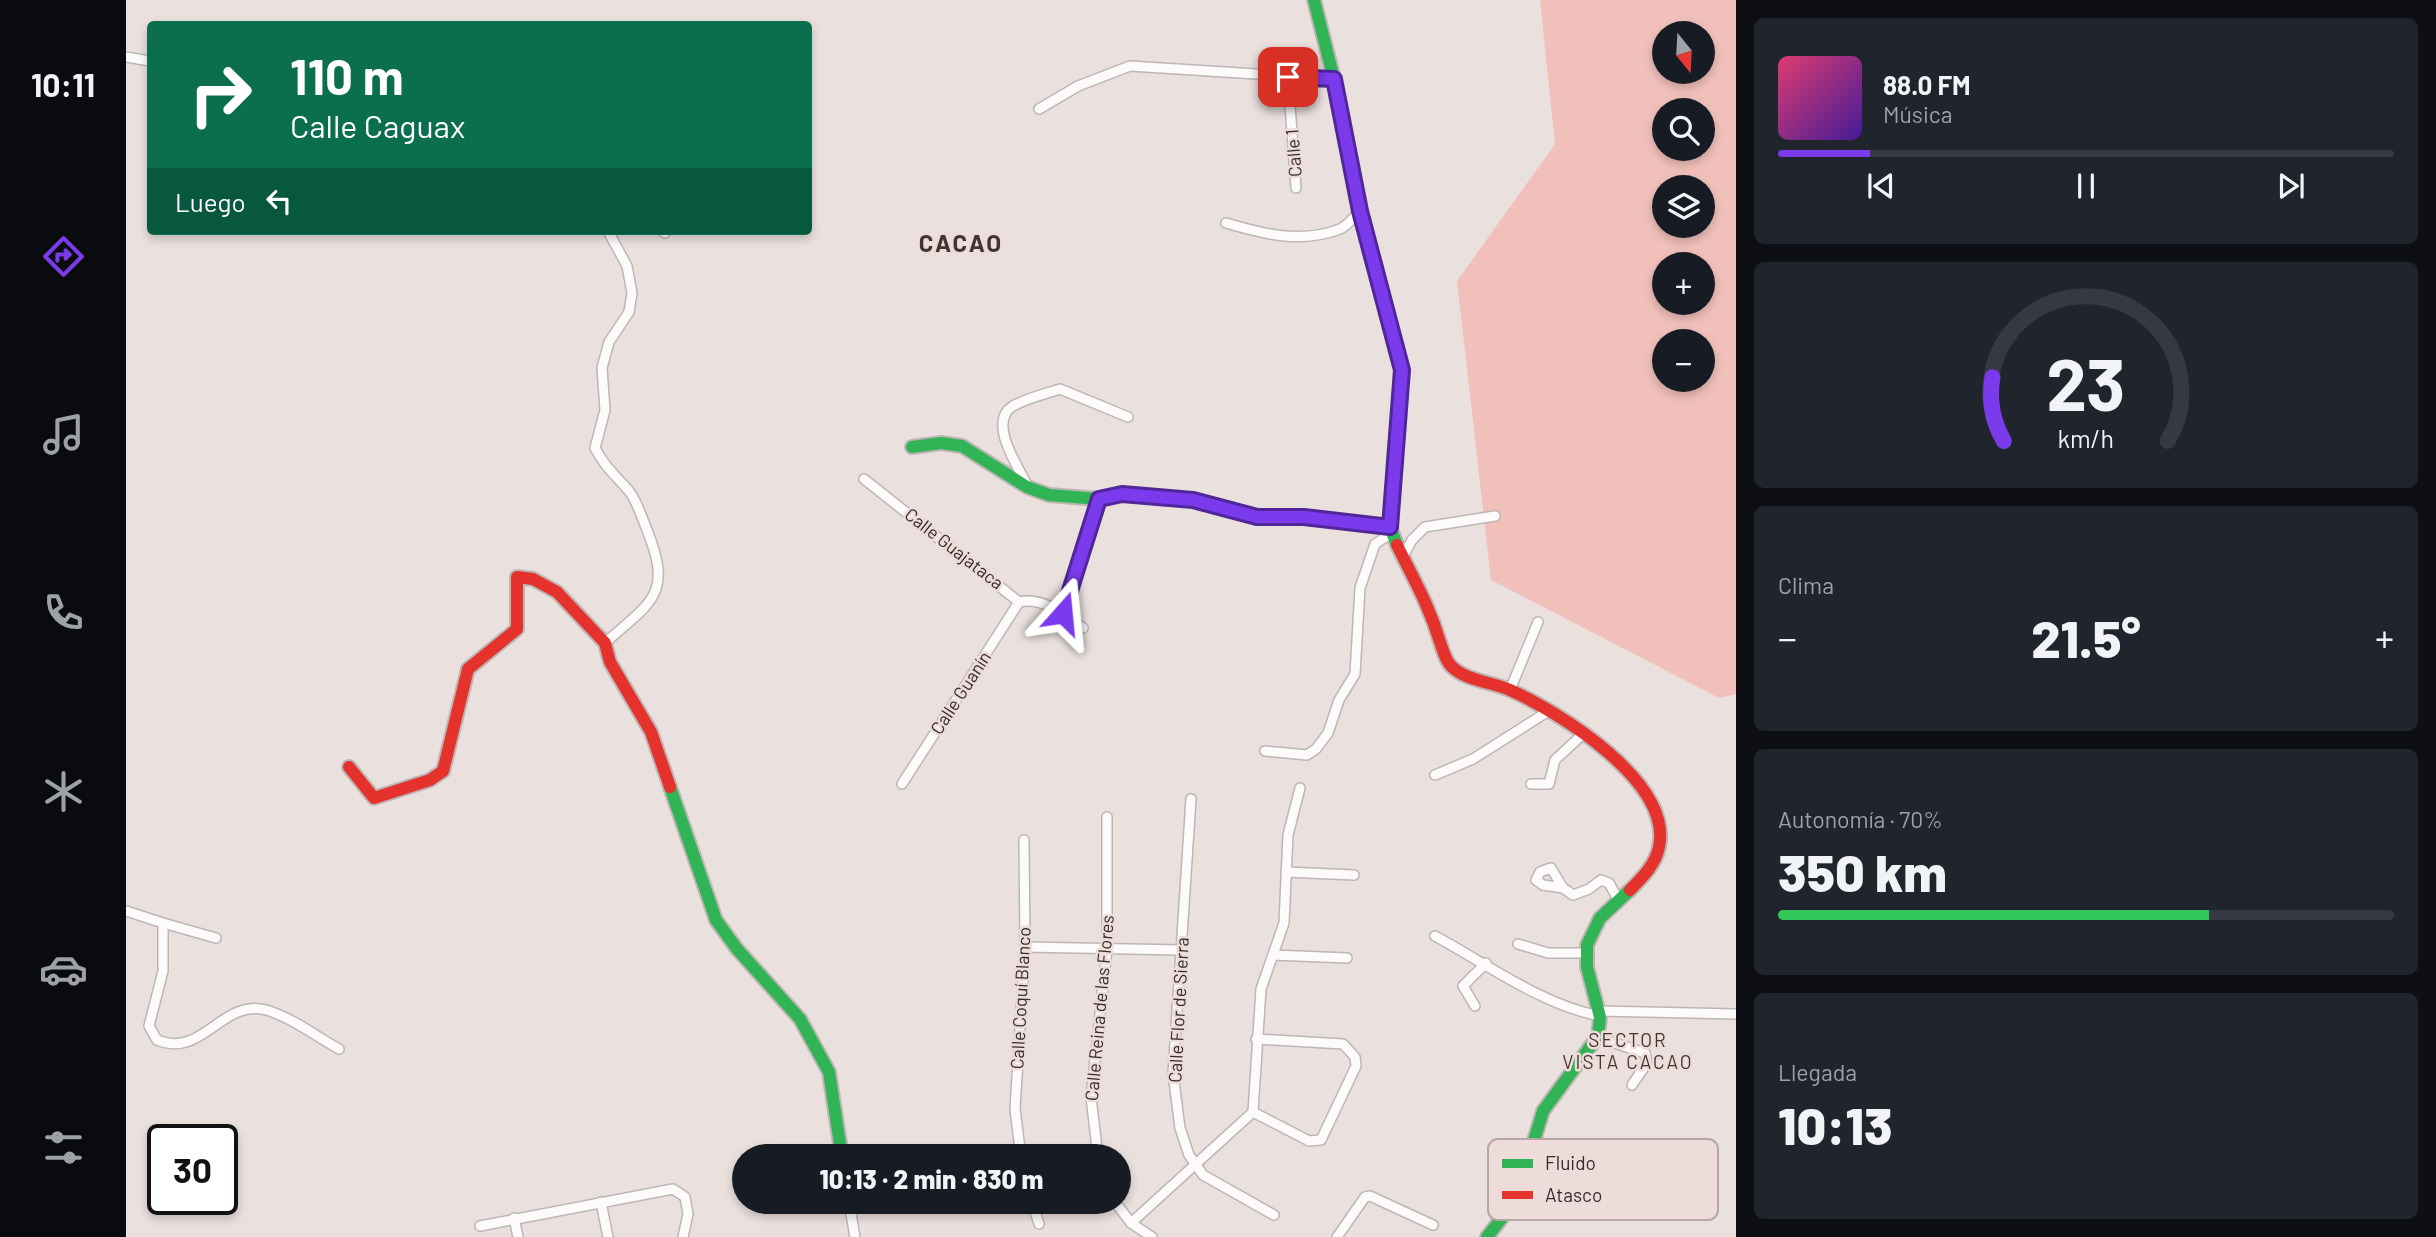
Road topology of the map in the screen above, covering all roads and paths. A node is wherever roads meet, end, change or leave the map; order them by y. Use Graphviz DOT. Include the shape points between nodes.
graph roads {
  1 [pos="1314,0"];
  2 [pos="126,57"];
  3 [pos="147,60"];
  4 [pos="1288,77"];
  5 [pos="1334,79"];
  6 [pos="1039,109"];
  7 [pos="1296,188"];
  8 [pos="1360,211"];
  9 [pos="1226,222"];
  10 [pos="610,235"];
  11 [pos="1128,417"];
  12 [pos="912,447"];
  13 [pos="864,479"];
  14 [pos="1027,487"];
  15 [pos="1099,499"];
  16 [pos="1495,516"];
  17 [pos="1391,530"];
  18 [pos="1402,558"];
  19 [pos="1019,602"];
  20 [pos="1063,613"];
  21 [pos="1538,622"];
  22 [pos="1083,628"];
  23 [pos="606,643"];
  24 [pos="1510,690"];
  25 [pos="1547,712"];
  26 [pos="1583,734"];
  27 [pos="1265,751"];
  28 [pos="349,767"];
  29 [pos="1435,775"];
  30 [pos="902,784"];
  31 [pos="1531,784"];
  32 [pos="1300,788"];
  33 [pos="1191,799"];
  34 [pos="1107,817"];
  35 [pos="1024,840"];
  36 [pos="1286,872"];
  37 [pos="1354,876"];
  38 [pos="1563,888"];
  39 [pos="1619,901"];
  40 [pos="126,911"];
  41 [pos="163,923"];
  42 [pos="1435,936"];
  43 [pos="216,938"];
  44 [pos="1518,944"];
  45 [pos="1025,947"];
  46 [pos="1107,949"];
  47 [pos="1182,950"];
  48 [pos="1587,953"];
  49 [pos="1273,955"];
  50 [pos="1347,958"];
  51 [pos="1486,964"];
  52 [pos="1475,1006"];
  53 [pos="1600,1014"];
  54 [pos="1736,1014"];
  55 [pos="1256,1038"];
  56 [pos="1598,1038"];
  57 [pos="339,1049"];
  58 [pos="1632,1085"];
  59 [pos="1253,1112"];
  60 [pos="1536,1139"];
  61 [pos="840,1144"];
  62 [pos="1019,1144"];
  63 [pos="1096,1144"];
  64 [pos="1195,1167"];
  65 [pos="601,1202"];
  66 [pos="851,1214"];
  67 [pos="1036,1214"];
  68 [pos="1124,1214"];
  69 [pos="1274,1214"];
  70 [pos="514,1218"];
  71 [pos="1501,1220"];
  72 [pos="1131,1223"];
  73 [pos="1039,1224"];
  74 [pos="1433,1225"];
  75 [pos="480,1226"];
  76 [pos="518,1237"];
  77 [pos="608,1237"];
  78 [pos="683,1237"];
  79 [pos="855,1237"];
  80 [pos="1152,1237"];
  81 [pos="1337,1237"];
  82 [pos="1487,1237"];
  1 -- 5 [label="street"];
  2 -- 3 [label="street"];
  4 -- 5 [label="street"];
  4 -- 6 [label="street" via="1130,66 1078,86"];
  4 -- 7 [label="street, Calle 1"];
  5 -- 8 [label="street"];
  8 -- 9 [label="street" via="1342,229 1292,237 1273,237"];
  8 -- 17 [label="street" via="1402,370"];
  10 -- 23 [label="street" via="627,267 632,293 629,312 609,342 602,368 605,410 595,448 605,468 631,493 658,558 660,578 652,601"];
  11 -- 14 [label="street" via="1059,388 1012,407 1003,416 1002,432"];
  12 -- 14 [label="street" via="961,446"];
  13 -- 19 [label="street, Calle Guajataca"];
  14 -- 15 [label="street" via="1049,495"];
  15 -- 17 [label="street" via="1122,494 1193,500 1257,517 1304,517"];
  15 -- 20 [label="street"];
  16 -- 18 [label="street" via="1425,527"];
  17 -- 18 [label="street"];
  17 -- 27 [label="street" via="1375,544 1360,588 1355,674 1339,700 1328,733 1307,755"];
  18 -- 24 [label="street" via="1430,605 1448,663 1461,673"];
  19 -- 20 [label="street, Calle Guajataca" via="1031,599"];
  19 -- 30 [label="street, Calle Guanín"];
  20 -- 22 [label="street, Calle Guajataca"];
  21 -- 24 [label="street"];
  23 -- 28 [label="street" via="591,634 566,598 531,577 517,577 517,629 468,669 443,771 430,780 374,798"];
  23 -- 61 [label="street" via="610,662 651,732 716,920 800,1019 829,1072"];
  24 -- 25 [label="street"];
  25 -- 26 [label="street"];
  25 -- 29 [label="street" via="1473,758"];
  26 -- 31 [label="street" via="1555,760 1549,784"];
  26 -- 39 [label="street" via="1622,763 1642,788 1658,823 1661,844 1652,867"];
  32 -- 36 [label="street" via="1288,835"];
  33 -- 47 [label="street, Calle Flor de Sierra"];
  34 -- 46 [label="street, Calle Reina de las Flores"];
  35 -- 45 [label="street, Calle Coquí Blanco"];
  36 -- 37 [label="street"];
  36 -- 49 [label="street" via="1284,923"];
  38 -- 39 [label="street" via="1573,895 1601,880 1609,883"];
  39 -- 48 [label="street" via="1599,921 1587,943"];
  40 -- 41 [label="street"];
  41 -- 43 [label="street"];
  41 -- 57 [label="street" via="163,971 149,1026 157,1040 183,1045 231,1015 266,1010"];
  42 -- 51 [label="street"];
  44 -- 48 [label="street" via="1548,953"];
  45 -- 46 [label="street"];
  45 -- 62 [label="street, Calle Coquí Blanco" via="1015,1109"];
  46 -- 47 [label="street"];
  46 -- 63 [label="street, Calle Reina de las Flores" via="1091,1097"];
  47 -- 64 [label="street, Calle Flor de Sierra" via="1173,1073 1180,1128"];
  48 -- 53 [label="street" via="1586,974"];
  49 -- 50 [label="street"];
  49 -- 55 [label="street" via="1261,989"];
  51 -- 52 [label="street" via="1463,986"];
  51 -- 53 [label="street" via="1583,1013"];
  53 -- 54 [label="street"];
  53 -- 56 [label="street"];
  55 -- 59 [label="street"];
  55 -- 59 [label="street" via="1343,1044 1355,1057 1356,1066 1321,1140 1309,1141"];
  56 -- 58 [label="street" via="1645,1053 1647,1063"];
  56 -- 60 [label="street" via="1549,1100"];
  59 -- 64 [label="street"];
  64 -- 69 [label="street" via="1215,1183"];
  64 -- 72 [label="street"];
  65 -- 70 [label="street"];
  65 -- 77 [label="street"];
  65 -- 78 [label="street" via="673,1189 685,1197 688,1214"];
  66 -- 79 [label="street"];
  67 -- 73 [label="street"];
  68 -- 72 [label="street"];
  70 -- 75 [label="street"];
  70 -- 76 [label="street"];
  71 -- 82 [label="street"];
  72 -- 80 [label="street"];
  74 -- 81 [label="street" via="1370,1196"];
}
